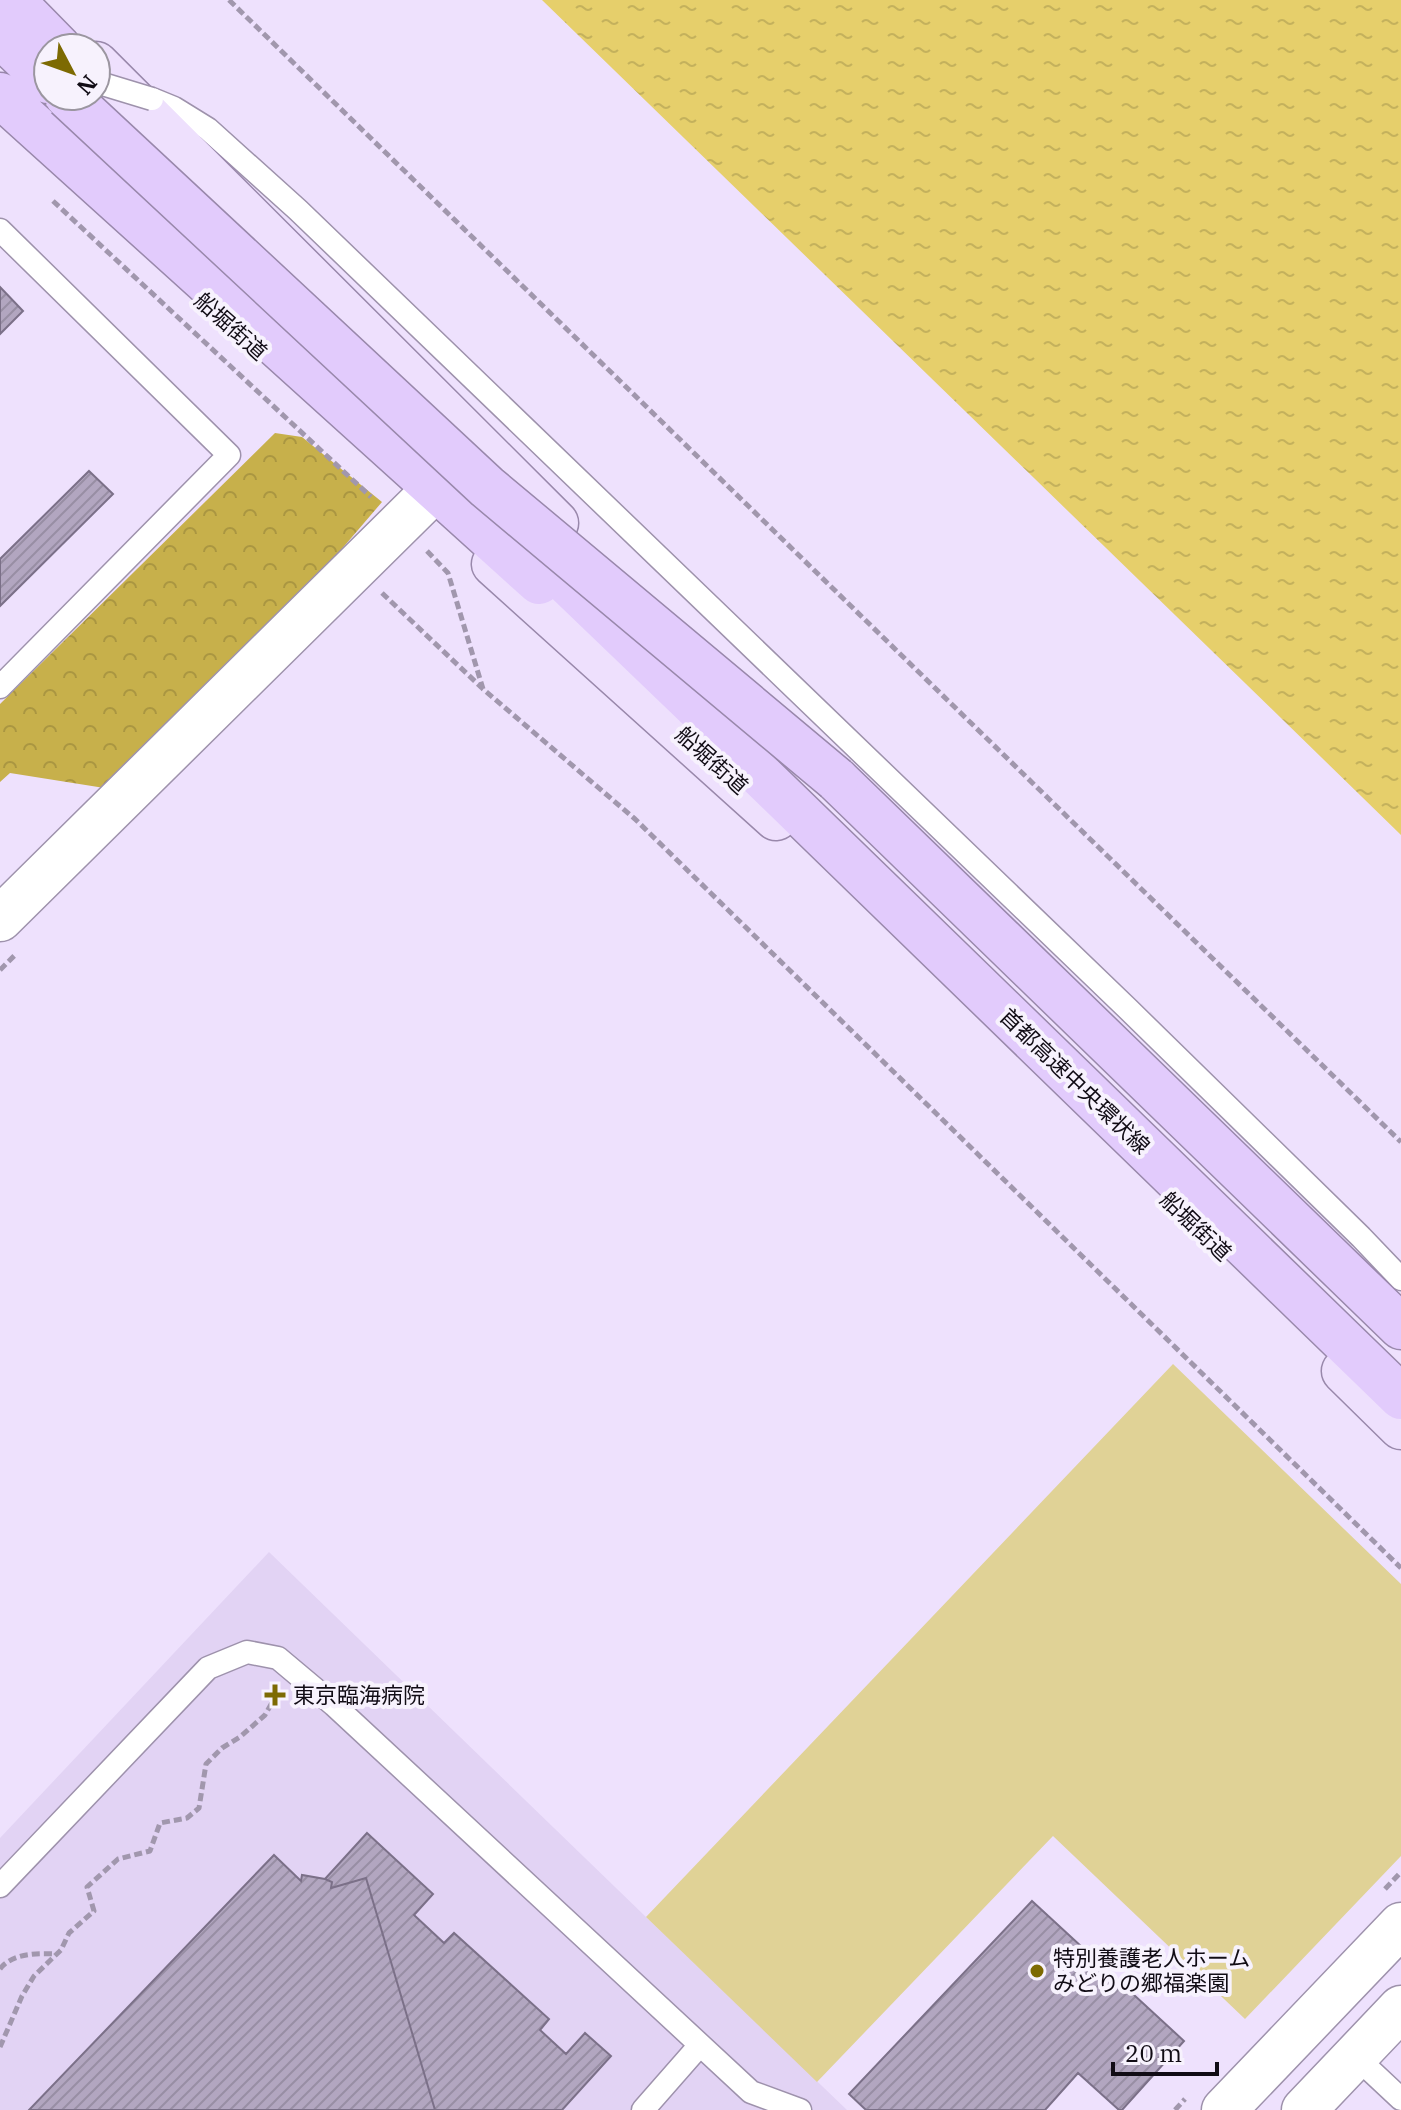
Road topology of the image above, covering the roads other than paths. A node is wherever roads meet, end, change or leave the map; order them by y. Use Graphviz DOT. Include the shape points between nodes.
graph roads {
  1 [pos="12,0"];
  2 [pos="31,0"];
  3 [pos="43,32"];
  4 [pos="63,32"];
  5 [pos="0,34"];
  6 [pos="32,65"];
  7 [pos="112,80"];
  8 [pos="112,88"];
  9 [pos="0,95"];
  10 [pos="112,98"];
  11 [pos="82,112"];
  12 [pos="82,112"];
  13 [pos="0,117"];
  14 [pos="0,230"];
  15 [pos="412,512"];
  16 [pos="0,687"];
  17 [pos="749,764"];
  18 [pos="836,779"];
  19 [pos="0,919"];
  20 [pos="1401,1279"];
  21 [pos="1401,1327"];
  22 [pos="1401,1346"];
  23 [pos="1401,1397"];
  24 [pos="1401,1427"];
  25 [pos="0,1886"];
  26 [pos="1401,1925"];
  27 [pos="1401,2008"];
  28 [pos="700,2045"];
  29 [pos="1355,2056"];
  30 [pos="1401,2099"];
  31 [pos="643,2110"];
  32 [pos="800,2110"];
  33 [pos="1224,2110"];
  34 [pos="1304,2110"];
  1 -- 3 [label="highway"];
  2 -- 4 [label="main road"];
  5 -- 6 [label="highway"];
  7 -- 22 [label="main road" via="843,808"];
  8 -- 20 [label="lane, bridge" via="174,108 208,129 298,210"];
  9 -- 17 [label="highway" via="724,748"];
  10 -- 18 [label="highway, bridge"];
  11 -- 18 [label="highway, bridge" via="487,487"];
  12 -- 17 [label="highway, bridge" via="717,727"];
  13 -- 15 [label="main road, 船堀街道"];
  14 -- 16 [label="lane" via="229,455"];
  15 -- 19 [label="street"];
  15 -- 24 [label="main road, 船堀街道" via="801,840"];
  17 -- 23 [label="highway, 首都高速中央環状線"];
  18 -- 21 [label="highway"];
  25 -- 28 [label="lane" via="208,1668 247,1652 278,1658"];
  26 -- 33 [label="street"];
  27 -- 29 [label="street"];
  28 -- 31 [label="lane"];
  28 -- 32 [label="lane" via="751,2092"];
  29 -- 30 [label="lane"];
  29 -- 34 [label="street"];
}
